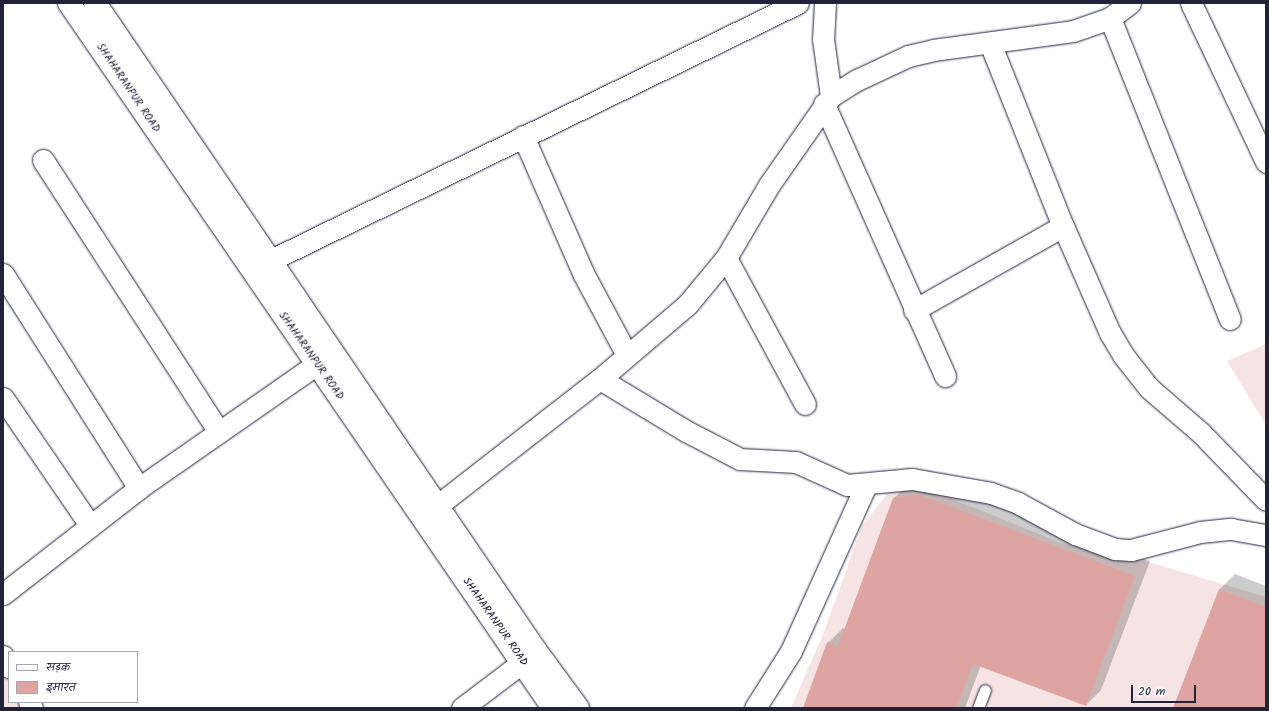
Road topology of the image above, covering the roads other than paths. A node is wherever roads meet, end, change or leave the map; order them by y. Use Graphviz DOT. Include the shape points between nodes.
graph roads {
  1 [pos="69,3"];
  2 [pos="96,3"];
  3 [pos="798,3"];
  4 [pos="825,3"];
  5 [pos="1130,3"];
  6 [pos="1191,3"];
  7 [pos="1110,18"];
  8 [pos="990,43"];
  9 [pos="827,100"];
  10 [pos="523,136"];
  11 [pos="43,160"];
  12 [pos="1266,162"];
  13 [pos="1063,226"];
  14 [pos="726,258"];
  15 [pos="271,260"];
  16 [pos="3,274"];
  17 [pos="914,310"];
  18 [pos="1230,318"];
  19 [pos="627,355"];
  20 [pos="317,364"];
  21 [pos="945,376"];
  22 [pos="600,379"];
  23 [pos="3,398"];
  24 [pos="805,404"];
  25 [pos="219,432"];
  26 [pos="866,485"];
  27 [pos="139,488"];
  28 [pos="1266,500"];
  29 [pos="429,510"];
  30 [pos="90,525"];
  31 [pos="1266,535"];
  32 [pos="3,594"];
  33 [pos="529,656"];
  34 [pos="985,690"];
  35 [pos="462,708"];
  36 [pos="554,708"];
  37 [pos="578,708"];
  38 [pos="756,708"];
  39 [pos="978,708"];
  1 -- 20 [label="main road, SHAHARANPUR ROAD"];
  2 -- 15 [label="main road, SHAHARANPUR ROAD"];
  3 -- 10 [label="street"];
  4 -- 9 [label="street" via="823,39"];
  5 -- 7 [label="street"];
  6 -- 12 [label="street"];
  7 -- 8 [label="street" via="1073,31"];
  7 -- 18 [label="street"];
  8 -- 9 [label="street" via="933,50 908,56 856,80"];
  8 -- 13 [label="street"];
  9 -- 14 [label="street" via="769,185"];
  9 -- 17 [label="street"];
  10 -- 15 [label="street"];
  10 -- 19 [label="street" via="583,273"];
  11 -- 25 [label="street"];
  13 -- 17 [label="street"];
  13 -- 28 [label="street" via="1110,333 1134,370 1201,433"];
  14 -- 19 [label="street" via="687,305"];
  14 -- 24 [label="street"];
  15 -- 29 [label="main road, SHAHARANPUR ROAD"];
  16 -- 27 [label="street"];
  17 -- 21 [label="street"];
  19 -- 22 [label="street"];
  20 -- 25 [label="street"];
  20 -- 29 [label="main road, SHAHARANPUR ROAD"];
  22 -- 26 [label="street" via="686,431 740,458 796,462 837,482"];
  22 -- 29 [label="street"];
  23 -- 30 [label="street"];
  25 -- 27 [label="street"];
  26 -- 31 [label="street" via="912,480 991,493 1018,503 1081,537 1115,549 1131,550 1200,532 1230,529"];
  26 -- 38 [label="street" via="791,651"];
  27 -- 30 [label="street"];
  29 -- 33 [label="main road, SHAHARANPUR ROAD"];
  30 -- 32 [label="street"];
  33 -- 35 [label="street"];
  33 -- 36 [label="main road, SHAHARANPUR ROAD"];
  33 -- 37 [label="main road, SHAHARANPUR ROAD"];
  34 -- 39 [label="lane"];
}
